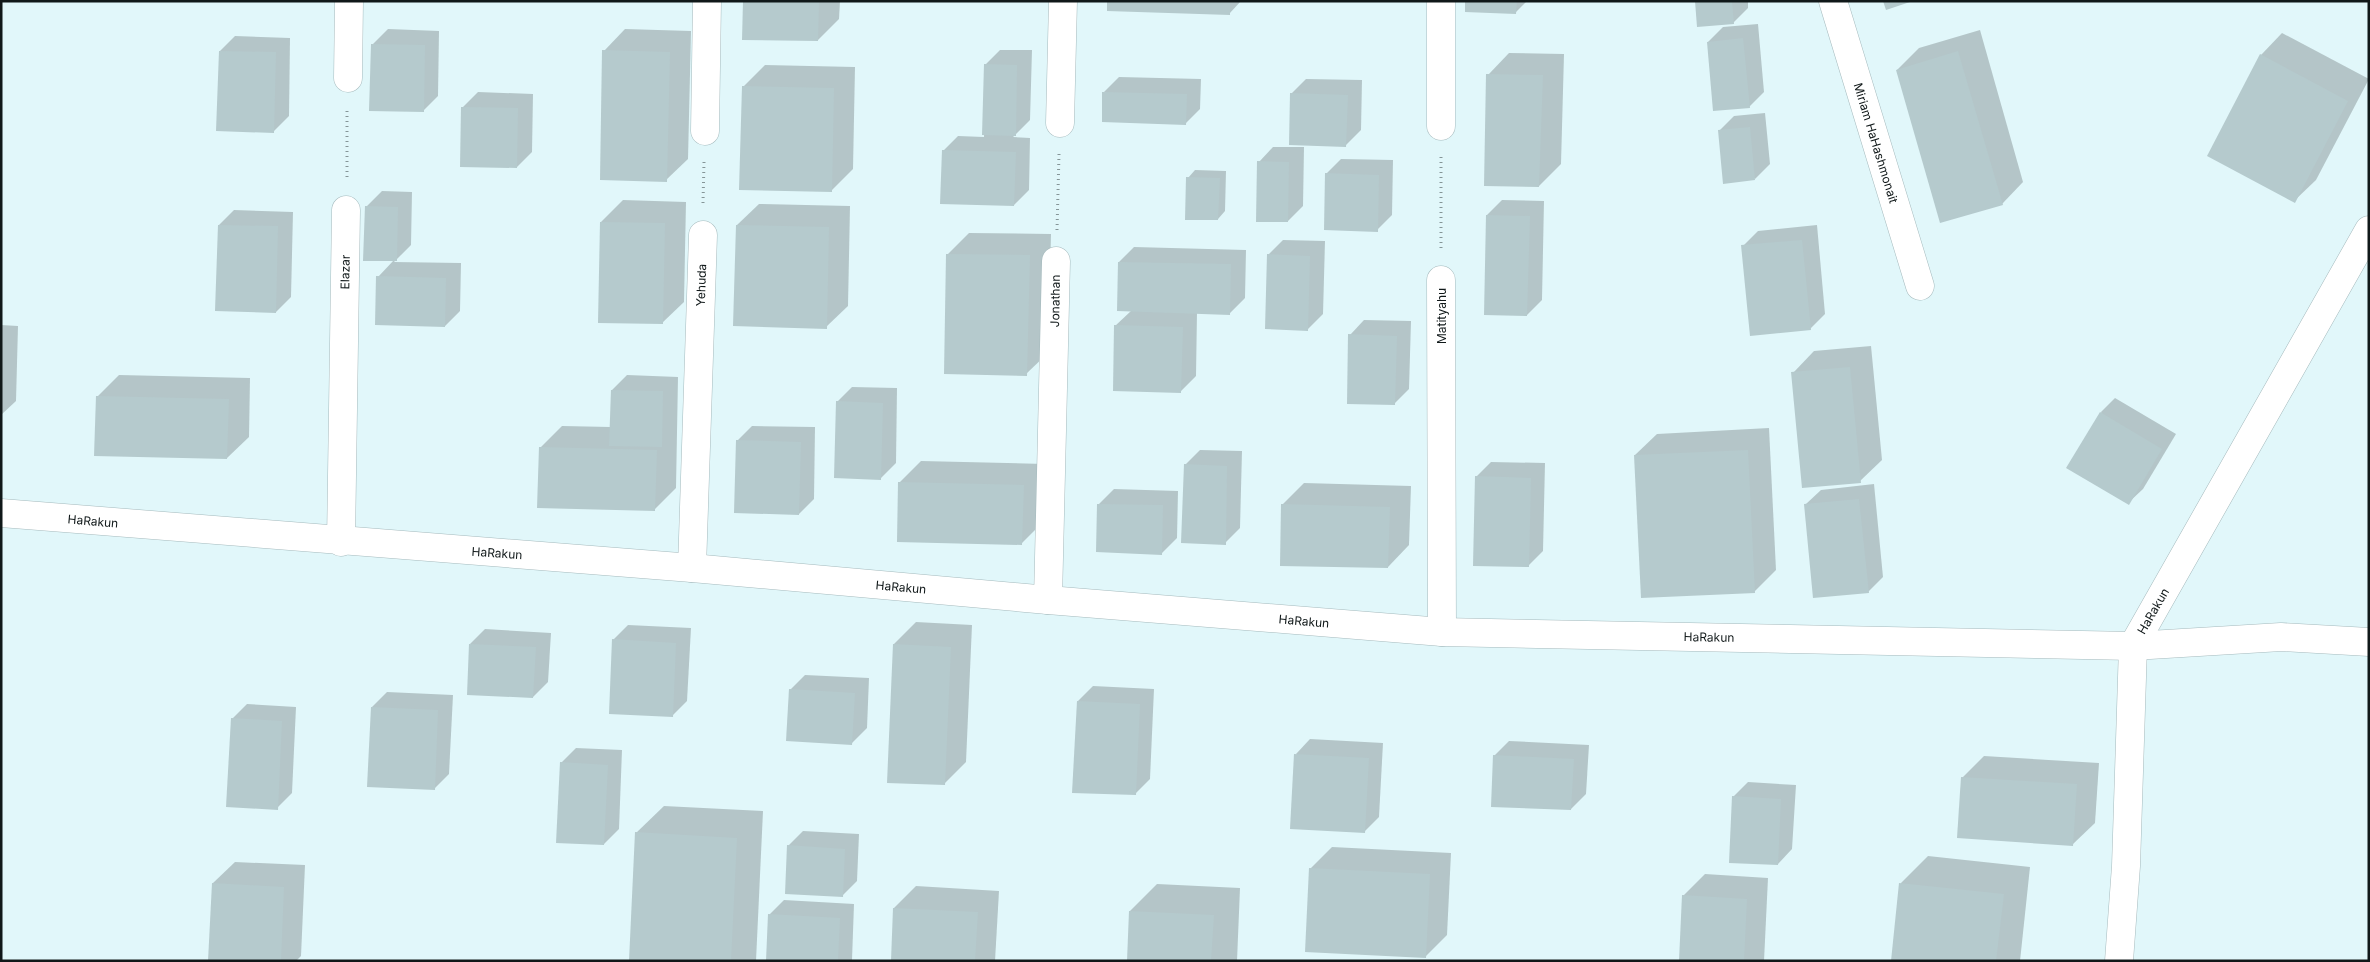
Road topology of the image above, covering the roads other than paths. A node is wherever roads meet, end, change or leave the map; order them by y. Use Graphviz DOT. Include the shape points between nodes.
graph roads {
  1 [pos="349,1"];
  2 [pos="707,1"];
  3 [pos="1063,1"];
  4 [pos="1441,1"];
  5 [pos="1833,1"];
  6 [pos="348,78"];
  7 [pos="1060,123"];
  8 [pos="1441,126"];
  9 [pos="705,131"];
  10 [pos="346,210"];
  11 [pos="2369,230"];
  12 [pos="702,235"];
  13 [pos="1056,261"];
  14 [pos="1441,280"];
  15 [pos="1920,286"];
  16 [pos="1,513"];
  17 [pos="341,542"];
  18 [pos="692,568"];
  19 [pos="1048,600"];
  20 [pos="1442,632"];
  21 [pos="2369,642"];
  22 [pos="2133,646"];
  23 [pos="2119,961"];
  1 -- 6 [label="street"];
  2 -- 9 [label="street"];
  3 -- 7 [label="street"];
  4 -- 8 [label="street"];
  5 -- 15 [label="street, Miriam HaHashmonait"];
  10 -- 17 [label="street, Elazar"];
  11 -- 22 [label="street, HaRakun"];
  12 -- 18 [label="street, Yehuda"];
  13 -- 19 [label="street, Jonathan"];
  14 -- 20 [label="street, Matityahu"];
  16 -- 17 [label="street, HaRakun"];
  17 -- 18 [label="street, HaRakun"];
  18 -- 19 [label="street, HaRakun"];
  19 -- 20 [label="street, HaRakun"];
  20 -- 22 [label="street, HaRakun"];
  21 -- 22 [label="street" via="2281,637"];
  22 -- 23 [label="street" via="2126,866"];
}
